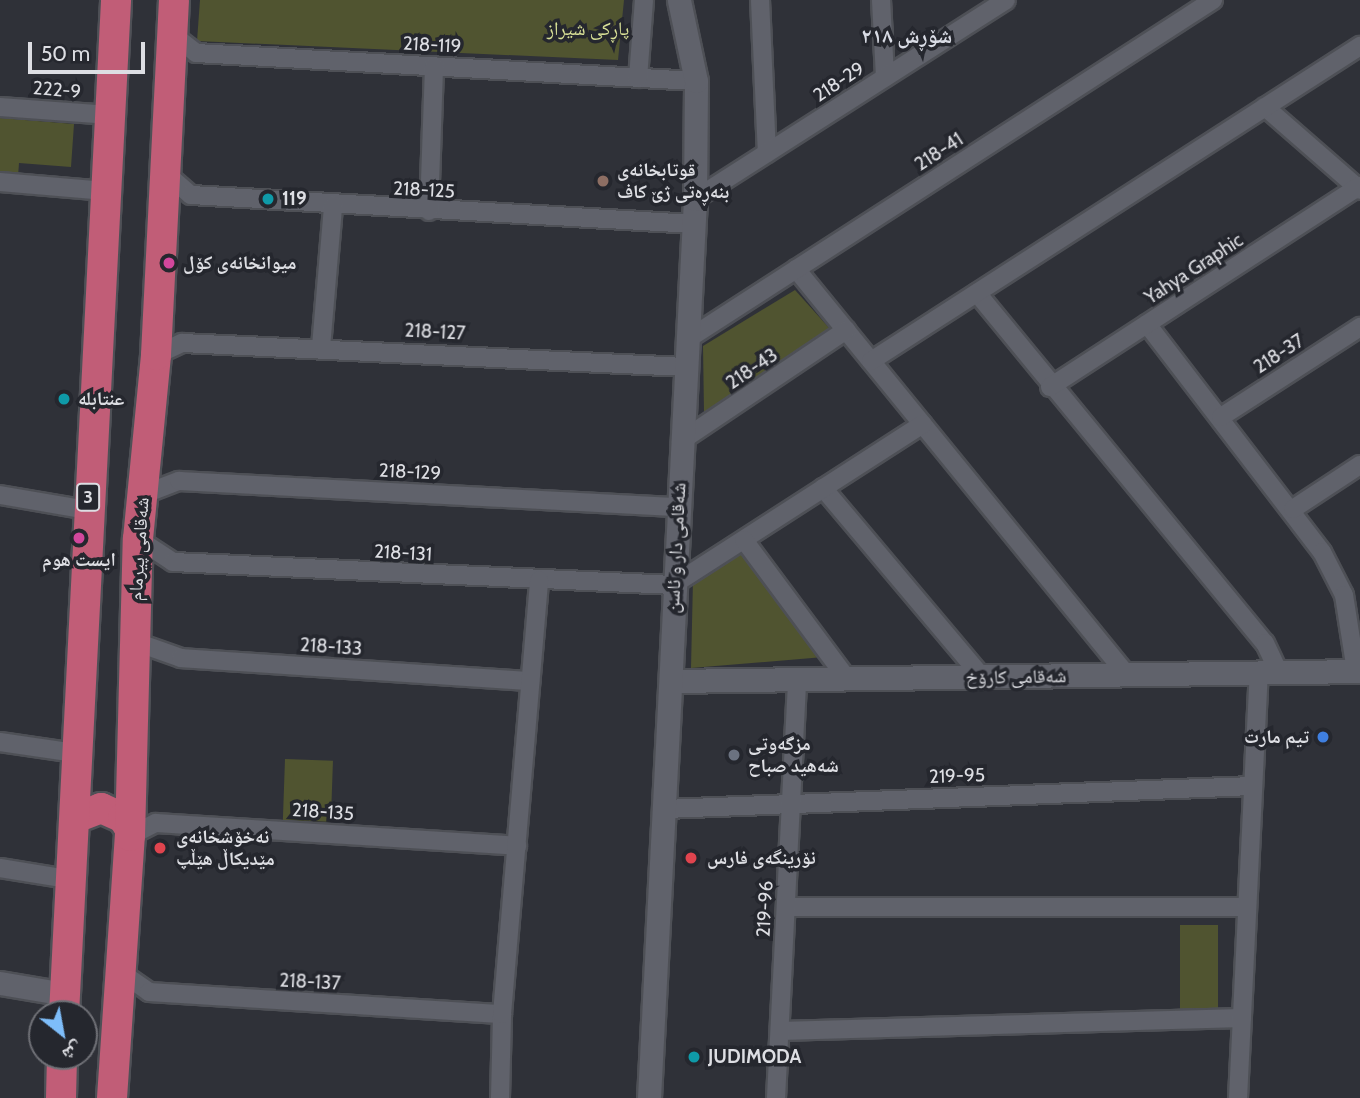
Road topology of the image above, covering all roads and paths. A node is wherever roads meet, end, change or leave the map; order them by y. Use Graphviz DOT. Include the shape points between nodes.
graph roads {
  1 [pos="116,0"];
  2 [pos="174,0"];
  3 [pos="644,0"];
  4 [pos="679,0"];
  5 [pos="760,0"];
  6 [pos="881,0"];
  7 [pos="1213,0"];
  8 [pos="1002,1"];
  9 [pos="172,34"];
  10 [pos="1360,46"];
  11 [pos="434,66"];
  12 [pos="638,78"];
  13 [pos="885,78"];
  14 [pos="696,81"];
  15 [pos="0,107"];
  16 [pos="1265,107"];
  17 [pos="110,116"];
  18 [pos="767,153"];
  19 [pos="162,170"];
  20 [pos="0,182"];
  21 [pos="1359,188"];
  22 [pos="106,191"];
  23 [pos="695,199"];
  24 [pos="333,206"];
  25 [pos="429,211"];
  26 [pos="694,224"];
  27 [pos="796,269"];
  28 [pos="977,293"];
  29 [pos="1147,324"];
  30 [pos="1359,328"];
  31 [pos="846,330"];
  32 [pos="688,339"];
  33 [pos="321,347"];
  34 [pos="169,349"];
  35 [pos="871,361"];
  36 [pos="686,367"];
  37 [pos="1050,387"];
  38 [pos="1221,417"];
  39 [pos="923,424"];
  40 [pos="681,441"];
  41 [pos="1360,465"];
  42 [pos="823,488"];
  43 [pos="0,495"];
  44 [pos="142,495"];
  45 [pos="678,507"];
  46 [pos="1293,509"];
  47 [pos="87,510"];
  48 [pos="138,538"];
  49 [pos="744,540"];
  50 [pos="539,582"];
  51 [pos="673,585"];
  52 [pos="133,641"];
  53 [pos="1358,671"];
  54 [pos="1269,673"];
  55 [pos="1127,675"];
  56 [pos="984,678"];
  57 [pos="848,680"];
  58 [pos="530,681"];
  59 [pos="672,681"];
  60 [pos="797,681"];
  61 [pos="0,742"];
  62 [pos="82,754"];
  63 [pos="131,757"];
  64 [pos="1252,786"];
  65 [pos="791,804"];
  66 [pos="665,809"];
  67 [pos="78,817"];
  68 [pos="138,829"];
  69 [pos="517,846"];
  70 [pos="0,868"];
  71 [pos="73,880"];
  72 [pos="786,907"];
  73 [pos="1247,907"];
  74 [pos="122,973"];
  75 [pos="0,983"];
  76 [pos="53,1000"];
  77 [pos="65,1000"];
  78 [pos="502,1014"];
  79 [pos="1242,1018"];
  80 [pos="780,1031"];
  81 [pos="62,1070"];
  82 [pos="61,1098"];
  83 [pos="113,1098"];
  84 [pos="500,1098"];
  85 [pos="649,1098"];
  86 [pos="776,1098"];
  87 [pos="1238,1098"];
  1 -- 17 [label="highway, 3"];
  2 -- 9 [label="highway, شەقامی پیرمام"];
  3 -- 12 [label="street"];
  4 -- 14 [label="street, شەقامی دار و ئاسن"];
  5 -- 18 [label="street"];
  6 -- 13 [label="street"];
  7 -- 27 [label="street, 218-41"];
  8 -- 13 [label="street, 218-29"];
  9 -- 11 [label="street, 218-119" via="196,52"];
  9 -- 19 [label="highway, شەقامی پیرمام"];
  10 -- 16 [label="street"];
  11 -- 12 [label="street, 218-119"];
  11 -- 25 [label="street"];
  12 -- 14 [label="street, 218-119"];
  13 -- 18 [label="street, 218-29"];
  14 -- 23 [label="street, شەقامی دار و ئاسن"];
  15 -- 17 [label="street, 222-9"];
  16 -- 21 [label="street"];
  16 -- 28 [label="street"];
  17 -- 22 [label="highway, 3"];
  18 -- 23 [label="street, 218-29"];
  19 -- 24 [label="street, 218-125" via="191,195"];
  19 -- 34 [label="highway, شەقامی پیرمام"];
  20 -- 22 [label="street"];
  21 -- 29 [label="street, Yahya Graphic"];
  22 -- 47 [label="highway, 3"];
  23 -- 26 [label="street, شەقامی دار و ئاسن"];
  24 -- 25 [label="street, 218-125"];
  24 -- 33 [label="street"];
  25 -- 26 [label="street, 218-125"];
  26 -- 32 [label="street, شەقامی دار و ئاسن"];
  27 -- 31 [label="street"];
  27 -- 32 [label="street, 218-41"];
  28 -- 35 [label="street"];
  28 -- 37 [label="street"];
  29 -- 37 [label="street, Yahya Graphic"];
  29 -- 38 [label="street"];
  30 -- 38 [label="street, 218-37"];
  31 -- 35 [label="street"];
  31 -- 40 [label="street, 218-43"];
  32 -- 36 [label="street, شەقامی دار و ئاسن"];
  33 -- 34 [label="street, 218-127"];
  33 -- 36 [label="street, 218-127"];
  34 -- 44 [label="highway, شەقامی پیرمام"];
  35 -- 39 [label="street"];
  36 -- 40 [label="street, شەقامی دار و ئاسن"];
  37 -- 54 [label="street" via="1265,643"];
  38 -- 46 [label="street"];
  39 -- 42 [label="street"];
  39 -- 55 [label="street"];
  40 -- 45 [label="street, شەقامی دار و ئاسن"];
  41 -- 46 [label="street"];
  42 -- 49 [label="street"];
  42 -- 56 [label="street"];
  43 -- 47 [label="street"];
  44 -- 45 [label="street, 218-129" via="179,481"];
  44 -- 48 [label="highway, شەقامی پیرمام"];
  45 -- 51 [label="street, شەقامی دار و ئاسن"];
  46 -- 53 [label="street" via="1344,595"];
  47 -- 62 [label="highway, 3"];
  48 -- 50 [label="street, 218-131" via="173,562"];
  48 -- 52 [label="highway, شەقامی پیرمام"];
  49 -- 51 [label="street"];
  49 -- 57 [label="street"];
  50 -- 51 [label="street, 218-131"];
  50 -- 58 [label="street"];
  51 -- 59 [label="street, شەقامی دار و ئاسن"];
  52 -- 58 [label="street, 218-133" via="181,658"];
  52 -- 63 [label="highway, شەقامی پیرمام"];
  53 -- 54 [label="street, شەقامی کارۆخ"];
  54 -- 55 [label="street, شەقامی کارۆخ"];
  54 -- 64 [label="street"];
  55 -- 56 [label="street, شەقامی کارۆخ"];
  56 -- 57 [label="street, شەقامی کارۆخ"];
  57 -- 60 [label="street, شەقامی کارۆخ"];
  58 -- 69 [label="street"];
  59 -- 60 [label="street, شەقامی کارۆخ"];
  59 -- 66 [label="street, شەقامی دار و ئاسن"];
  60 -- 65 [label="street, 219-96"];
  61 -- 62 [label="street"];
  62 -- 63 [label="highway" via="100,769 112,769"];
  62 -- 67 [label="highway, 3"];
  63 -- 68 [label="highway, شەقامی پیرمام"];
  64 -- 65 [label="street, 219-95"];
  64 -- 73 [label="street"];
  65 -- 66 [label="street, 219-95"];
  65 -- 72 [label="street, 219-96"];
  66 -- 85 [label="street, شەقامی دار و ئاسن"];
  67 -- 68 [label="highway" via="101,808"];
  67 -- 71 [label="highway, 3"];
  68 -- 69 [label="street, 218-135"];
  68 -- 74 [label="highway, شەقامی پیرمام"];
  69 -- 78 [label="street"];
  70 -- 71 [label="street"];
  71 -- 77 [label="highway, 3"];
  72 -- 73 [label="street"];
  72 -- 80 [label="street, 219-96"];
  73 -- 79 [label="street"];
  74 -- 78 [label="street, 218-137" via="149,992"];
  74 -- 83 [label="highway, شەقامی پیرمام"];
  75 -- 76 [label="street"];
  78 -- 84 [label="street"];
  79 -- 80 [label="street"];
  79 -- 87 [label="street"];
  80 -- 86 [label="street, 219-96"];
  81 -- 82 [label="highway"];
}
